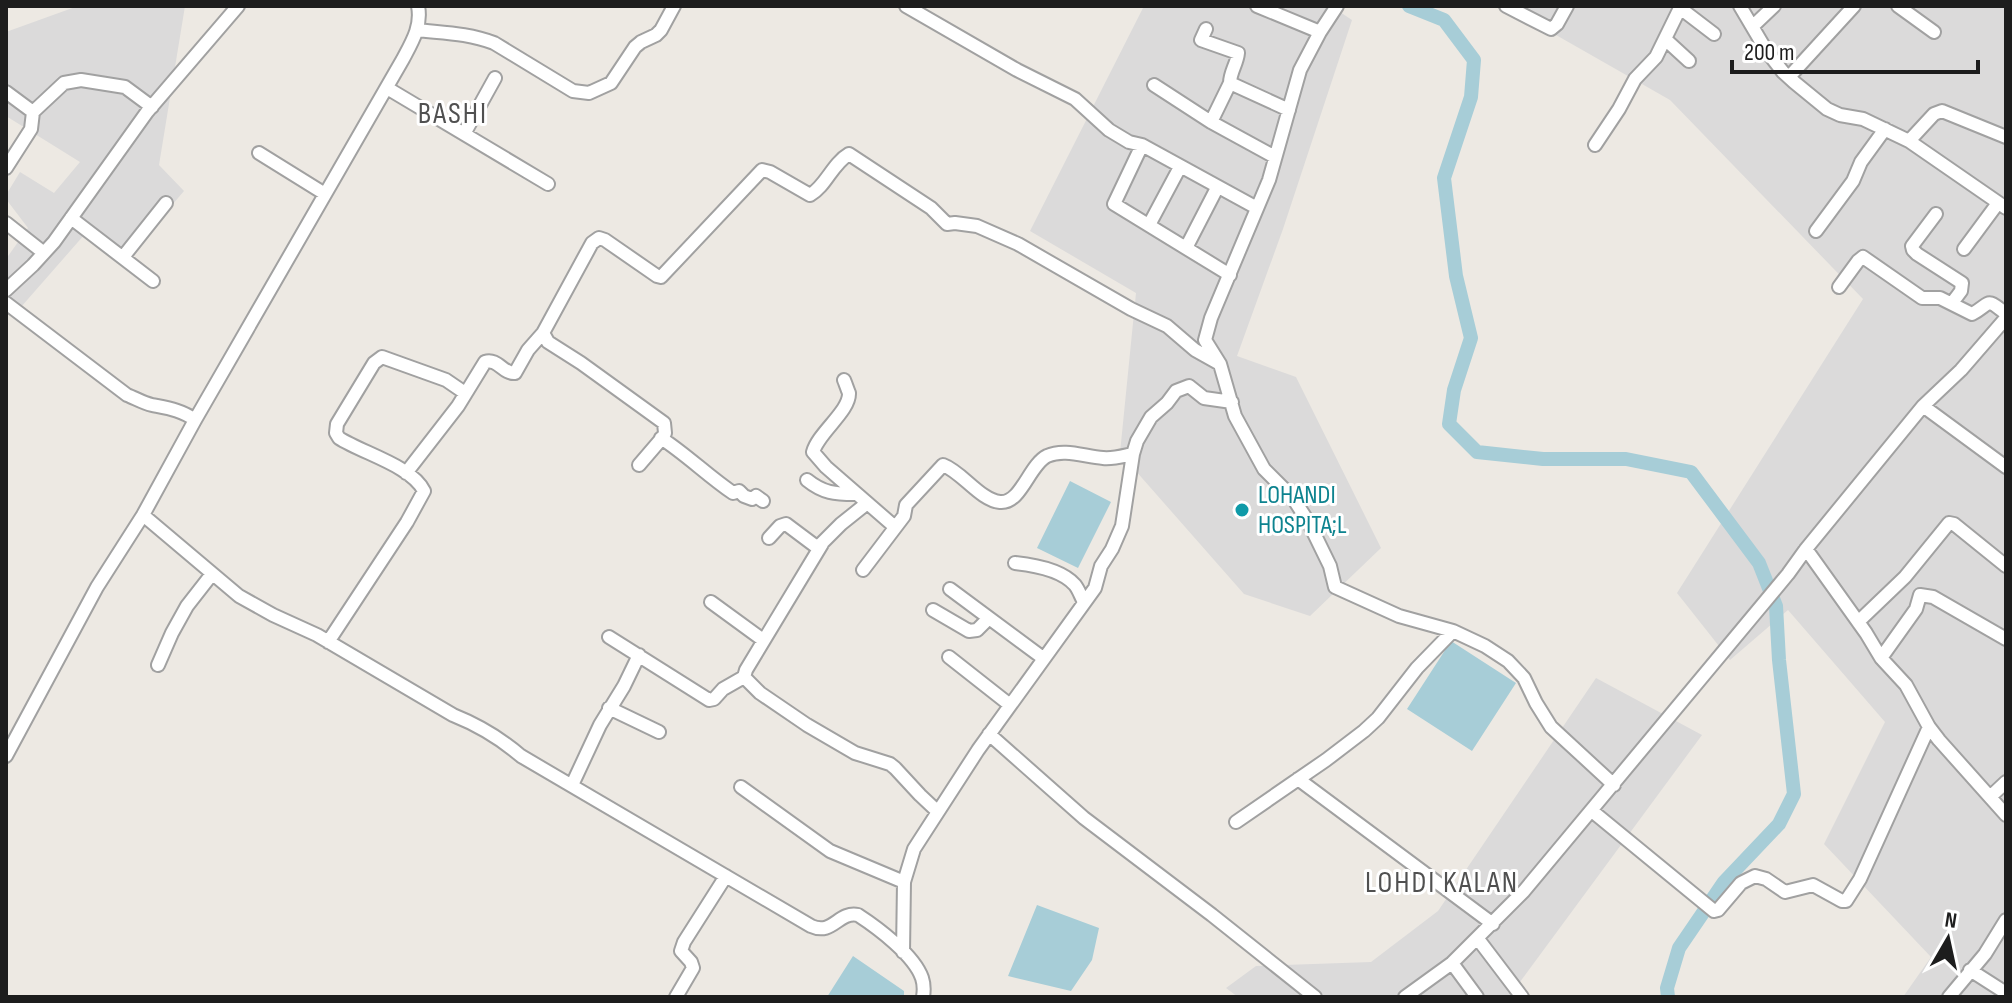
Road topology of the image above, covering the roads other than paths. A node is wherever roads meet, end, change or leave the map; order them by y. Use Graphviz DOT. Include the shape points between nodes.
graph roads {
  1 [pos="418,6"];
  2 [pos="674,6"];
  3 [pos="906,6"];
  4 [pos="1257,6"];
  5 [pos="1337,6"];
  6 [pos="1506,6"];
  7 [pos="1567,6"];
  8 [pos="1740,6"];
  9 [pos="1774,6"];
  10 [pos="1854,6"];
  11 [pos="1898,6"];
  12 [pos="234,7"];
  13 [pos="1681,7"];
  14 [pos="1753,26"];
  15 [pos="1206,29"];
  16 [pos="417,30"];
  17 [pos="1320,32"];
  18 [pos="1934,32"];
  19 [pos="1714,34"];
  20 [pos="1665,39"];
  21 [pos="1689,61"];
  22 [pos="1789,77"];
  23 [pos="495,78"];
  24 [pos="1230,83"];
  25 [pos="1154,85"];
  26 [pos="387,88"];
  27 [pos="6,92"];
  28 [pos="152,107"];
  29 [pos="1289,110"];
  30 [pos="33,112"];
  31 [pos="1211,122"];
  32 [pos="1885,129"];
  33 [pos="464,134"];
  34 [pos="2006,137"];
  35 [pos="1909,141"];
  36 [pos="1142,145"];
  37 [pos="1595,145"];
  38 [pos="259,153"];
  39 [pos="1275,157"];
  40 [pos="1180,167"];
  41 [pos="6,168"];
  42 [pos="548,184"];
  43 [pos="1217,188"];
  44 [pos="325,194"];
  45 [pos="166,203"];
  46 [pos="2002,206"];
  47 [pos="1257,208"];
  48 [pos="1936,214"];
  49 [pos="71,218"];
  50 [pos="6,223"];
  51 [pos="1149,225"];
  52 [pos="1816,231"];
  53 [pos="1186,248"];
  54 [pos="1964,249"];
  55 [pos="44,253"];
  56 [pos="123,257"];
  57 [pos="1230,275"];
  58 [pos="153,281"];
  59 [pos="1839,287"];
  60 [pos="6,290"];
  61 [pos="6,303"];
  62 [pos="1952,303"];
  63 [pos="2006,316"];
  64 [pos="543,333"];
  65 [pos="1220,364"];
  66 [pos="844,380"];
  67 [pos="465,393"];
  68 [pos="1232,402"];
  69 [pos="1923,406"];
  70 [pos="195,420"];
  71 [pos="661,438"];
  72 [pos="1133,454"];
  73 [pos="639,465"];
  74 [pos="2006,467"];
  75 [pos="406,473"];
  76 [pos="807,480"];
  77 [pos="855,494"];
  78 [pos="763,501"];
  79 [pos="866,504"];
  80 [pos="143,515"];
  81 [pos="895,527"];
  82 [pos="769,538"];
  83 [pos="822,544"];
  84 [pos="1806,549"];
  85 [pos="1015,563"];
  86 [pos="2006,566"];
  87 [pos="863,570"];
  88 [pos="212,574"];
  89 [pos="1894,588"];
  90 [pos="950,589"];
  91 [pos="711,602"];
  92 [pos="1084,602"];
  93 [pos="1917,604"];
  94 [pos="933,610"];
  95 [pos="989,618"];
  96 [pos="1858,622"];
  97 [pos="1453,631"];
  98 [pos="609,637"];
  99 [pos="2006,639"];
  100 [pos="763,640"];
  101 [pos="328,642"];
  102 [pos="639,655"];
  103 [pos="949,657"];
  104 [pos="1043,658"];
  105 [pos="1881,658"];
  106 [pos="158,665"];
  107 [pos="744,677"];
  108 [pos="1010,705"];
  109 [pos="609,708"];
  110 [pos="1929,727"];
  111 [pos="659,732"];
  112 [pos="989,734"];
  113 [pos="6,756"];
  114 [pos="1298,779"];
  115 [pos="2006,782"];
  116 [pos="572,785"];
  117 [pos="1614,785"];
  118 [pos="741,787"];
  119 [pos="1990,797"];
  120 [pos="937,811"];
  121 [pos="1592,811"];
  122 [pos="2006,815"];
  123 [pos="1236,822"];
  124 [pos="726,876"];
  125 [pos="904,882"];
  126 [pos="2006,920"];
  127 [pos="1493,924"];
  128 [pos="1478,939"];
  129 [pos="903,952"];
  130 [pos="1452,963"];
  131 [pos="1970,970"];
  132 [pos="1422,985"];
  133 [pos="1952,992"];
  134 [pos="2006,993"];
  135 [pos="676,997"];
  136 [pos="923,997"];
  137 [pos="1315,997"];
  138 [pos="1405,997"];
  139 [pos="1431,997"];
  140 [pos="1477,997"];
  141 [pos="1522,997"];
  142 [pos="1967,997"];
  1 -- 16 [label="street"];
  2 -- 16 [label="street" via="661,30 635,47 611,83 589,93 573,91 481,38"];
  3 -- 36 [label="street" via="1075,99 1109,130"];
  4 -- 17 [label="street"];
  5 -- 17 [label="street"];
  6 -- 7 [label="street" via="1551,29"];
  8 -- 14 [label="street"];
  9 -- 14 [label="street"];
  10 -- 22 [label="street"];
  11 -- 18 [label="street"];
  12 -- 28 [label="street"];
  13 -- 19 [label="street"];
  13 -- 20 [label="street"];
  14 -- 22 [label="street"];
  15 -- 24 [label="street" via="1201,40 1238,53"];
  16 -- 26 [label="street"];
  17 -- 29 [label="street" via="1300,70"];
  20 -- 21 [label="street"];
  20 -- 37 [label="street"];
  22 -- 32 [label="street" via="1834,113"];
  23 -- 33 [label="street"];
  24 -- 29 [label="street"];
  24 -- 31 [label="street"];
  25 -- 31 [label="street"];
  26 -- 33 [label="street"];
  26 -- 44 [label="street"];
  27 -- 30 [label="street"];
  28 -- 30 [label="street" via="125,87 81,80 64,83"];
  28 -- 49 [label="street"];
  29 -- 39 [label="street"];
  30 -- 41 [label="street" via="29,134"];
  31 -- 39 [label="street"];
  32 -- 35 [label="street"];
  32 -- 52 [label="street"];
  33 -- 42 [label="street"];
  34 -- 35 [label="street" via="1942,111"];
  35 -- 46 [label="street"];
  36 -- 40 [label="street"];
  36 -- 51 [label="street" via="1114,204"];
  38 -- 44 [label="street"];
  39 -- 47 [label="street"];
  40 -- 43 [label="street"];
  40 -- 51 [label="street"];
  43 -- 47 [label="street"];
  43 -- 53 [label="street"];
  44 -- 70 [label="street"];
  45 -- 56 [label="street"];
  46 -- 54 [label="street"];
  47 -- 57 [label="street"];
  48 -- 62 [label="street" via="1912,246 1962,283"];
  49 -- 55 [label="street"];
  49 -- 56 [label="street"];
  50 -- 55 [label="street"];
  51 -- 53 [label="street"];
  53 -- 57 [label="street"];
  55 -- 60 [label="street"];
  56 -- 58 [label="street"];
  57 -- 65 [label="street" via="1205,335"];
  59 -- 62 [label="street" via="1863,257 1922,298"];
  61 -- 70 [label="street" via="127,395"];
  62 -- 63 [label="street" via="1972,314 1991,303"];
  63 -- 69 [label="street"];
  64 -- 65 [label="street" via="595,240 605,240 661,277 762,170 810,195 849,154 947,224 977,226 1018,244 1167,326"];
  64 -- 67 [label="street" via="515,373 488,361"];
  64 -- 71 [label="street" via="548,342 664,423"];
  65 -- 68 [label="street"];
  66 -- 77 [label="street" via="849,392 846,405 813,452"];
  67 -- 75 [label="street"];
  67 -- 75 [label="street" via="390,359 374,363 336,433"];
  68 -- 72 [label="street" via="1204,398 1189,386 1176,391 1151,417"];
  68 -- 97 [label="street" via="1264,469 1309,523 1335,587 1399,616"];
  69 -- 74 [label="street"];
  69 -- 84 [label="street"];
  70 -- 80 [label="street"];
  71 -- 73 [label="street"];
  71 -- 78 [label="street" via="733,493"];
  72 -- 81 [label="street" via="1045,457 1014,497 1002,502 943,465 906,505"];
  72 -- 92 [label="street" via="1122,526"];
  75 -- 101 [label="street" via="423,488 422,497"];
  76 -- 77 [label="street" via="831,493"];
  77 -- 79 [label="street"];
  79 -- 81 [label="street"];
  79 -- 83 [label="street"];
  80 -- 88 [label="street"];
  80 -- 113 [label="street" via="97,587"];
  81 -- 87 [label="street"];
  82 -- 83 [label="street" via="786,524 814,545"];
  83 -- 100 [label="street"];
  84 -- 96 [label="street"];
  84 -- 117 [label="street"];
  85 -- 92 [label="street" via="1063,576"];
  86 -- 89 [label="street" via="1949,523"];
  88 -- 101 [label="street" via="253,605"];
  88 -- 106 [label="street" via="187,606"];
  89 -- 93 [label="street"];
  89 -- 96 [label="street"];
  90 -- 95 [label="street"];
  91 -- 100 [label="street"];
  92 -- 104 [label="street"];
  93 -- 99 [label="street" via="1920,595 1933,597"];
  93 -- 105 [label="street"];
  94 -- 95 [label="street" via="969,631"];
  95 -- 104 [label="street"];
  96 -- 105 [label="street"];
  97 -- 114 [label="street" via="1371,725"];
  97 -- 117 [label="street" via="1508,661 1524,678 1551,727"];
  98 -- 102 [label="street"];
  100 -- 107 [label="street"];
  101 -- 116 [label="street" via="476,724"];
  102 -- 107 [label="street" via="709,700"];
  102 -- 109 [label="street"];
  103 -- 108 [label="street"];
  104 -- 108 [label="street"];
  105 -- 110 [label="street" via="1906,685"];
  107 -- 120 [label="street" via="807,725 855,753 890,764"];
  108 -- 112 [label="street"];
  109 -- 111 [label="street"];
  109 -- 116 [label="street"];
  110 -- 119 [label="street"];
  110 -- 121 [label="street" via="1848,900 1813,885 1785,892 1758,875 1741,883 1717,911"];
  112 -- 120 [label="street"];
  112 -- 137 [label="street" via="1084,818"];
  114 -- 123 [label="street"];
  114 -- 127 [label="street"];
  115 -- 119 [label="street"];
  116 -- 124 [label="street"];
  117 -- 121 [label="street"];
  118 -- 125 [label="street" via="830,851"];
  119 -- 122 [label="street"];
  120 -- 125 [label="street" via="914,849"];
  121 -- 127 [label="street"];
  124 -- 129 [label="street" via="818,929 858,915"];
  124 -- 135 [label="street" via="684,942 681,951 693,968"];
  125 -- 129 [label="street"];
  126 -- 131 [label="street"];
  127 -- 128 [label="street"];
  128 -- 130 [label="street"];
  128 -- 141 [label="street"];
  129 -- 136 [label="street" via="923,979"];
  130 -- 132 [label="street"];
  130 -- 140 [label="street"];
  131 -- 133 [label="street"];
  131 -- 134 [label="street"];
  132 -- 138 [label="street"];
  132 -- 139 [label="street"];
  133 -- 142 [label="street"];
}
